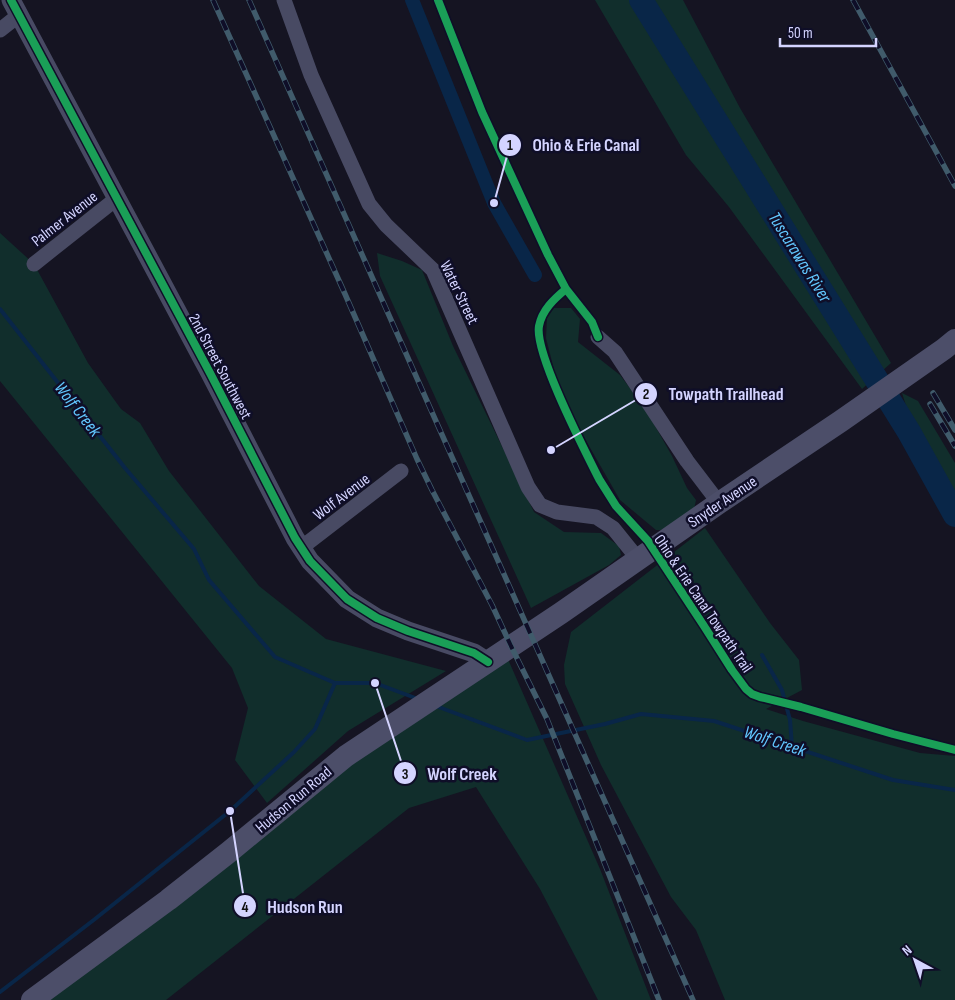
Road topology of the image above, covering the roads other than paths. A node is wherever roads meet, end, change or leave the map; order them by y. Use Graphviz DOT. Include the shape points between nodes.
graph roads {
  1 [pos="284,0"];
  2 [pos="15,7"];
  3 [pos="0,30"];
  4 [pos="116,199"];
  5 [pos="34,264"];
  6 [pos="598,338"];
  7 [pos="955,340"];
  8 [pos="401,472"];
  9 [pos="719,503"];
  10 [pos="301,548"];
  11 [pos="638,560"];
  12 [pos="488,662"];
  13 [pos="32,1000"];
  1 -- 11 [label="street, Water Street" via="311,75 369,204 433,270 528,487 540,505 557,512 596,517 613,528"];
  2 -- 3 [label="street"];
  2 -- 4 [label="street, 2nd Street Southwest"];
  4 -- 5 [label="street, Palmer Avenue"];
  4 -- 10 [label="street, 2nd Street Southwest"];
  6 -- 9 [label="street" via="615,352 687,461"];
  7 -- 9 [label="main road, Snyder Avenue"];
  8 -- 10 [label="street, Wolf Avenue"];
  9 -- 11 [label="main road, Snyder Avenue"];
  10 -- 12 [label="street, 2nd Street Southwest" via="347,599 377,618 474,653"];
  11 -- 12 [label="main road, Snyder Avenue"];
  12 -- 13 [label="main road, Hudson Run Road" via="346,756 168,900"];
}
